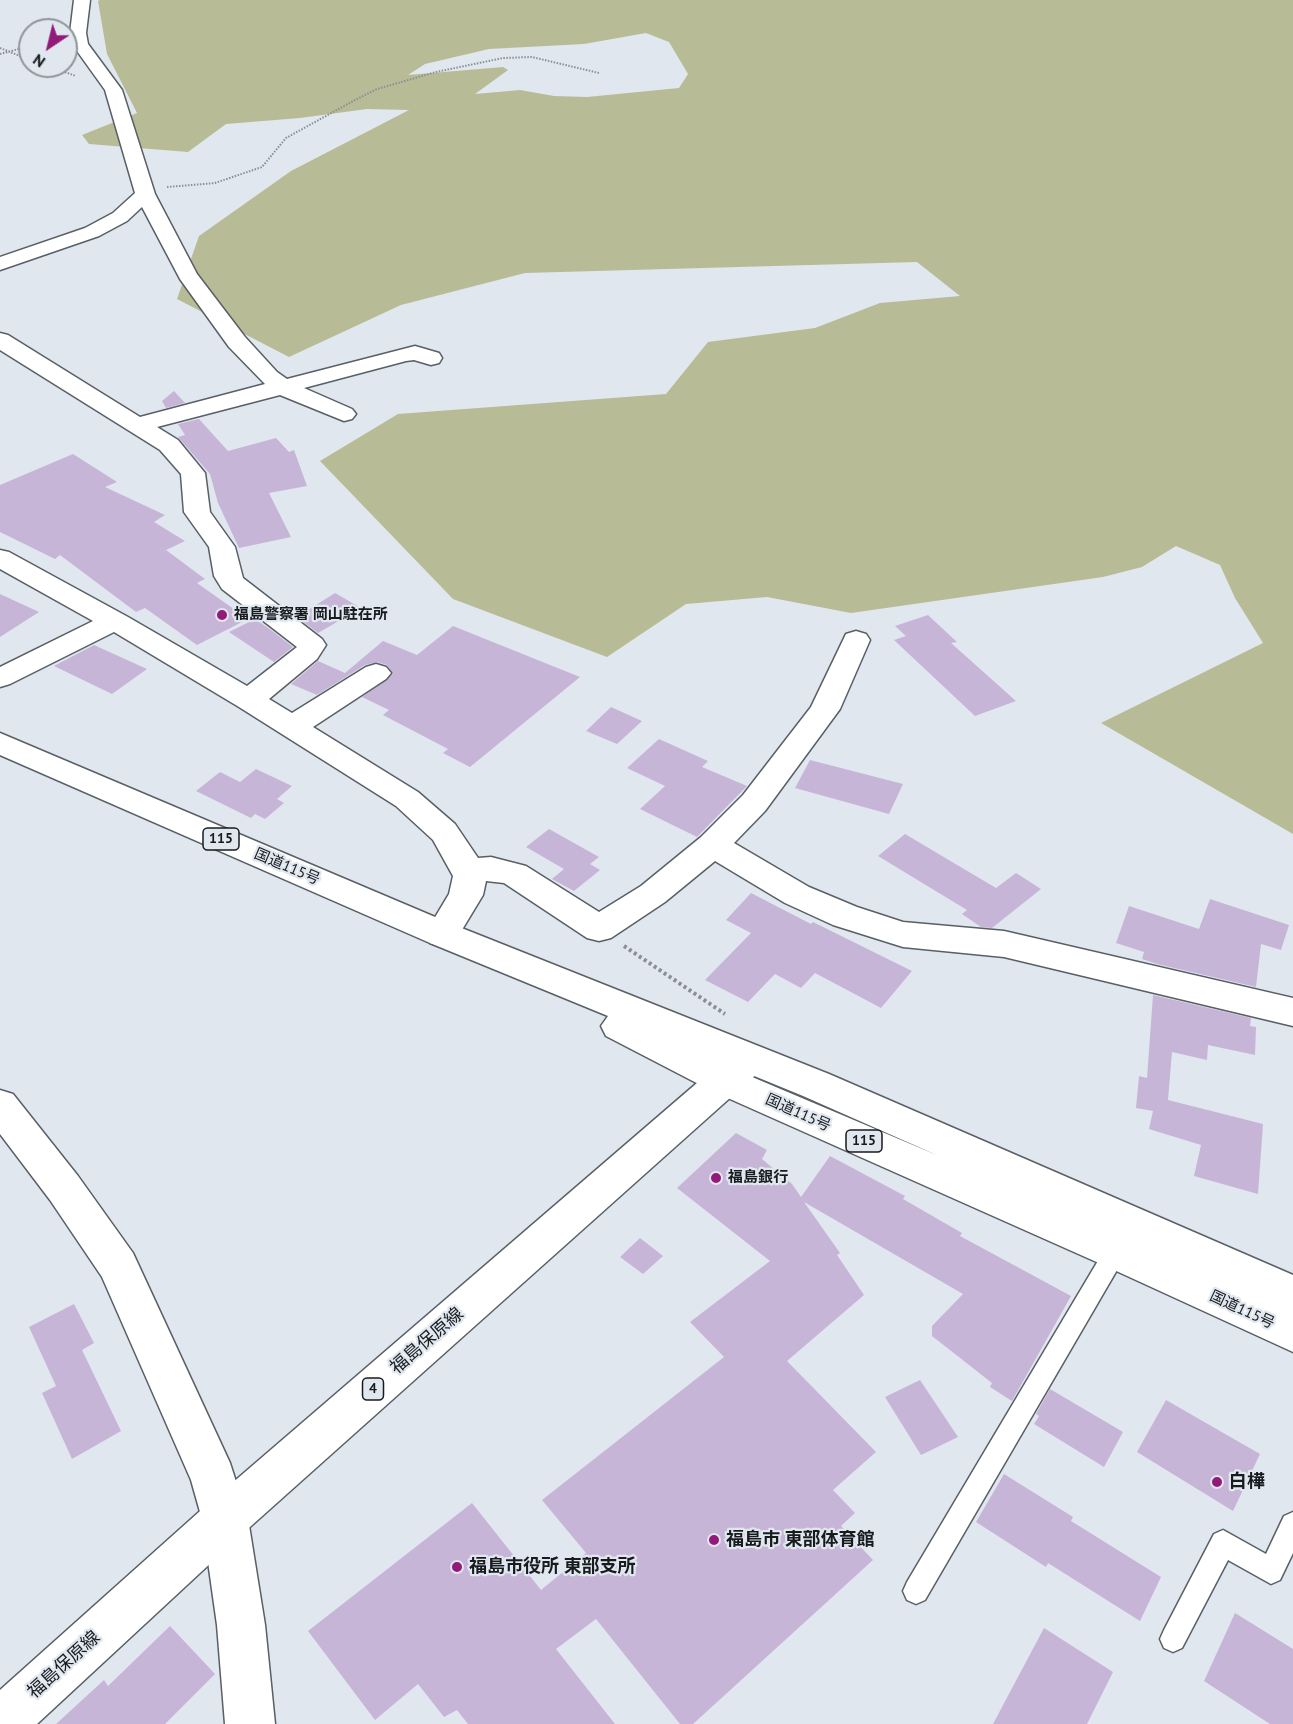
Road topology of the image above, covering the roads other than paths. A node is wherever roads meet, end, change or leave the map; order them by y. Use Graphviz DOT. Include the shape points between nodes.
graph roads {
  1 [pos="82,0"];
  2 [pos="145,194"];
  3 [pos="0,264"];
  4 [pos="0,340"];
  5 [pos="430,358"];
  6 [pos="282,385"];
  7 [pos="344,414"];
  8 [pos="136,425"];
  9 [pos="0,558"];
  10 [pos="114,621"];
  11 [pos="856,640"];
  12 [pos="376,673"];
  13 [pos="0,678"];
  14 [pos="249,700"];
  15 [pos="293,726"];
  16 [pos="0,743"];
  17 [pos="713,845"];
  18 [pos="468,870"];
  19 [pos="442,934"];
  20 [pos="1293,1012"];
  21 [pos="738,1070"];
  22 [pos="0,1106"];
  23 [pos="1116,1251"];
  24 [pos="1293,1295"];
  25 [pos="1293,1333"];
  26 [pos="225,1519"];
  27 [pos="1293,1525"];
  28 [pos="916,1591"];
  29 [pos="1173,1639"];
  30 [pos="0,1724"];
  31 [pos="250,1724"];
  1 -- 2 [label="main road" via="80,44 114,90"];
  2 -- 3 [label="main road" via="120,217 99,229"];
  2 -- 6 [label="main road" via="188,275 237,342 269,377"];
  4 -- 8 [label="main road"];
  5 -- 6 [label="main road" via="415,353 404,355"];
  6 -- 7 [label="main road"];
  6 -- 8 [label="main road"];
  8 -- 14 [label="main road" via="169,445 193,473 197,512 222,548 232,583 312,645"];
  9 -- 10 [label="main road"];
  10 -- 13 [label="main road"];
  10 -- 14 [label="main road"];
  11 -- 17 [label="main road" via="825,709 754,803"];
  12 -- 15 [label="main road"];
  14 -- 15 [label="main road"];
  15 -- 18 [label="main road" via="407,799 444,832"];
  16 -- 19 [label="main road, 国道115号 / 115"];
  17 -- 18 [label="main road" via="653,894 599,929 514,874"];
  17 -- 20 [label="main road" via="797,895 845,916 903,934 1004,944"];
  18 -- 19 [label="main road" via="466,895"];
  19 -- 21 [label="main road, 国道115号 / 115"];
  21 -- 23 [label="main road, 国道115号 / 115"];
  21 -- 24 [label="main road, 国道115号 / 115" via="816,1084"];
  21 -- 26 [label="main road, 福島保原線 / 4"];
  22 -- 26 [label="main road" via="118,1266 214,1479"];
  23 -- 25 [label="main road, 国道115号 / 115"];
  23 -- 28 [label="lane"];
  26 -- 30 [label="main road, 福島保原線 / 4"];
  26 -- 31 [label="main road" via="241,1625"];
  27 -- 29 [label="lane" via="1271,1571 1223,1543"];
}
